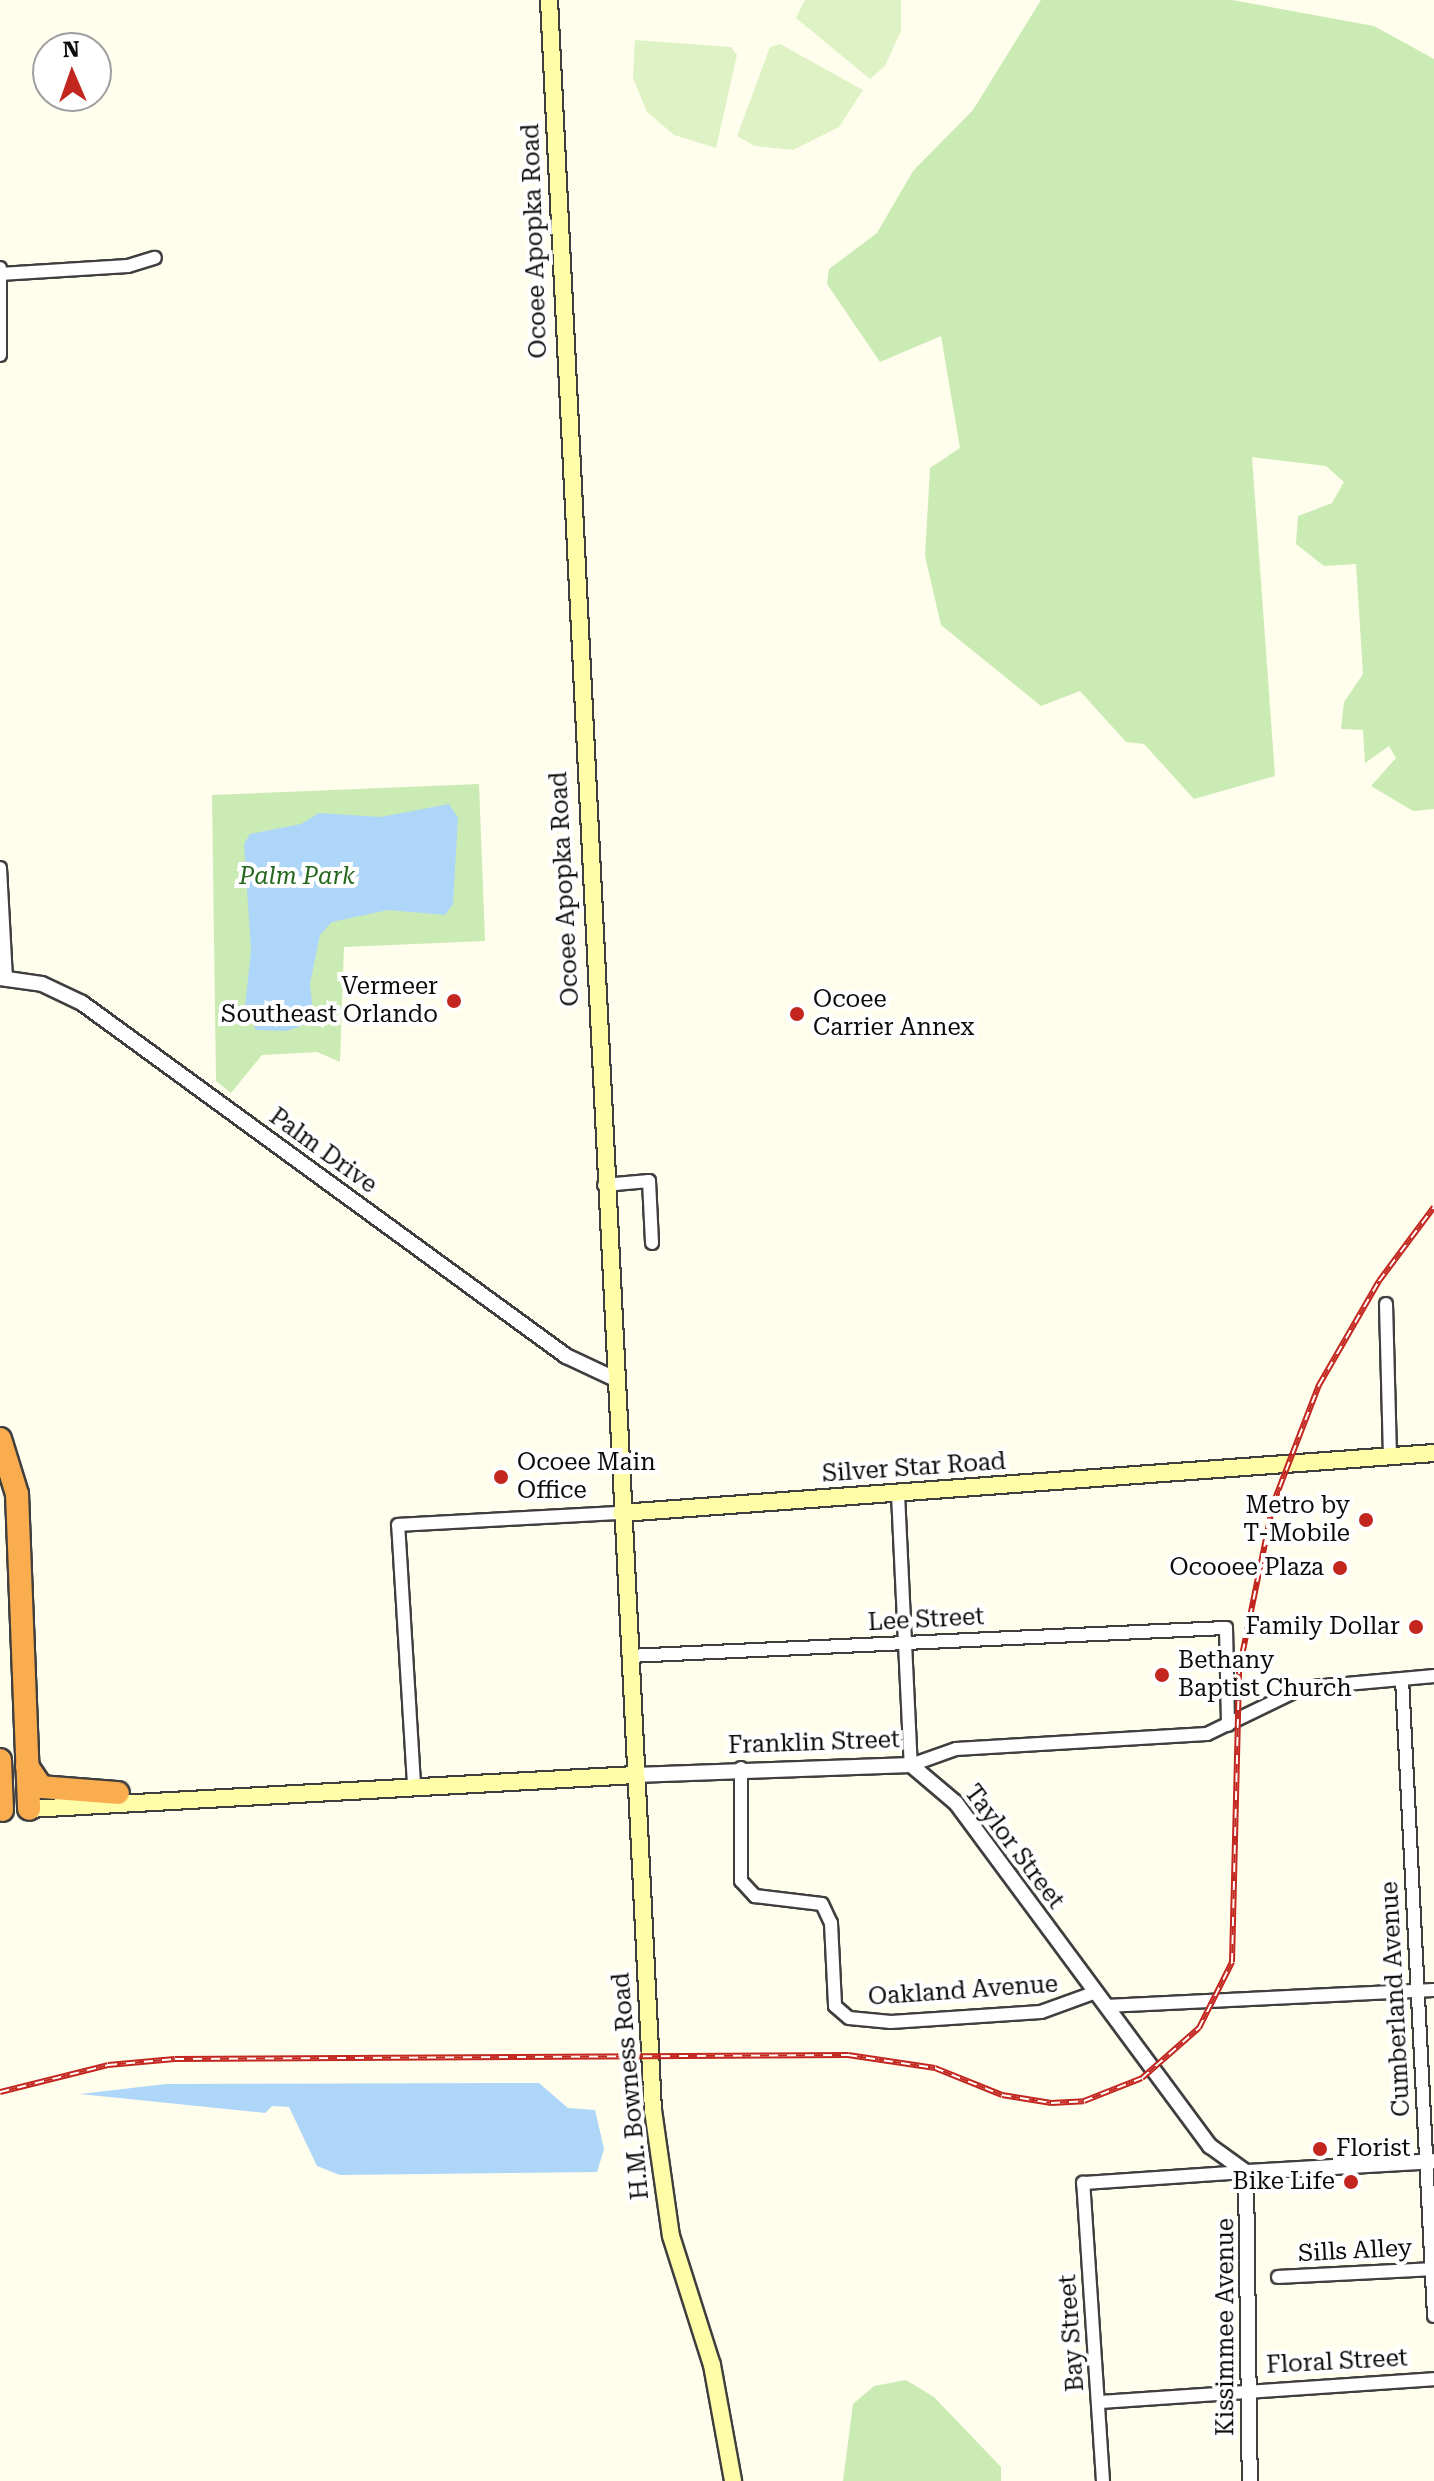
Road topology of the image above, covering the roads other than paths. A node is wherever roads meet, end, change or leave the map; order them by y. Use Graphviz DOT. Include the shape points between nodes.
graph roads {
  1 [pos="549,0"];
  2 [pos="155,258"];
  3 [pos="0,271"];
  4 [pos="0,355"];
  5 [pos="0,868"];
  6 [pos="3,978"];
  7 [pos="604,1185"];
  8 [pos="652,1243"];
  9 [pos="1386,1304"];
  10 [pos="613,1378"];
  11 [pos="0,1439"];
  12 [pos="1434,1453"];
  13 [pos="1390,1457"];
  14 [pos="898,1494"];
  15 [pos="621,1513"];
  16 [pos="904,1643"];
  17 [pos="629,1656"];
  18 [pos="1434,1676"];
  19 [pos="1402,1679"];
  20 [pos="1228,1725"];
  21 [pos="0,1760"];
  22 [pos="25,1764"];
  23 [pos="911,1765"];
  24 [pos="741,1768"];
  25 [pos="635,1775"];
  26 [pos="414,1784"];
  27 [pos="118,1793"];
  28 [pos="180,1796"];
  29 [pos="28,1802"];
  30 [pos="2,1803"];
  31 [pos="1434,1990"];
  32 [pos="1417,1991"];
  33 [pos="1096,1992"];
  34 [pos="1106,2006"];
  35 [pos="1430,2161"];
  36 [pos="1250,2172"];
  37 [pos="1433,2269"];
  38 [pos="1278,2277"];
  39 [pos="1434,2316"];
  40 [pos="1434,2379"];
  41 [pos="1251,2389"];
  42 [pos="1099,2402"];
  43 [pos="733,2481"];
  44 [pos="1103,2481"];
  45 [pos="1250,2481"];
  1 -- 7 [label="main road, Ocoee Apopka Road"];
  2 -- 3 [label="street" via="128,266"];
  3 -- 4 [label="street"];
  5 -- 6 [label="street"];
  6 -- 10 [label="street, Palm Drive" via="42,984 82,1003 566,1356"];
  7 -- 8 [label="street" via="649,1181"];
  7 -- 10 [label="main road, Ocoee Apopka Road"];
  9 -- 13 [label="street"];
  10 -- 15 [label="main road, Ocoee Apopka Road"];
  11 -- 22 [label="highway" via="17,1494"];
  12 -- 13 [label="main road, Silver Star Road"];
  13 -- 14 [label="main road, Silver Star Road"];
  14 -- 15 [label="main road, Silver Star Road"];
  14 -- 16 [label="street"];
  15 -- 17 [label="main road, Ocoee Apopka Road"];
  15 -- 26 [label="street, Silver Star Road" via="398,1525"];
  16 -- 17 [label="street, Lee Street"];
  16 -- 20 [label="street, Lee Street" via="1226,1628"];
  16 -- 23 [label="street"];
  17 -- 25 [label="main road, Ocoee Apopka Road"];
  18 -- 19 [label="street, Franklin Street"];
  19 -- 20 [label="street, Franklin Street" via="1302,1688 1254,1705"];
  19 -- 32 [label="street, Cumberland Avenue"];
  20 -- 23 [label="street, Franklin Street" via="1193,1736 956,1749"];
  21 -- 30 [label="highway"];
  22 -- 27 [label="highway" via="41,1787"];
  22 -- 29 [label="highway"];
  23 -- 24 [label="street, Franklin Street"];
  23 -- 33 [label="street, Taylor Street" via="956,1803"];
  24 -- 25 [label="street, Franklin Street"];
  24 -- 33 [label="street, Oakland Avenue" via="741,1881 755,1896 822,1904 831,1923 835,2006 869,2022 1041,2012"];
  25 -- 26 [label="main road, Franklin Street"];
  25 -- 43 [label="main road, H.M. Bowness Road" via="656,2152 671,2236 718,2391"];
  26 -- 28 [label="main road, Franklin Street"];
  27 -- 28 [label="main road, Franklin Street"];
  27 -- 29 [label="main road, Franklin Street"];
  28 -- 29 [label="main road, Franklin Street"];
  29 -- 30 [label="main road, Franklin Street"];
  31 -- 32 [label="street"];
  32 -- 34 [label="street"];
  32 -- 35 [label="street, Cumberland Avenue"];
  33 -- 34 [label="street, Taylor Street"];
  34 -- 36 [label="street, Taylor Street" via="1210,2146"];
  35 -- 36 [label="street"];
  35 -- 37 [label="street, Cumberland Avenue"];
  36 -- 41 [label="street, Kissimmee Avenue"];
  36 -- 42 [label="street, Bay Street" via="1083,2183"];
  37 -- 38 [label="street, Sills Alley"];
  37 -- 39 [label="street, Cumberland Avenue"];
  40 -- 41 [label="street, Floral Street"];
  41 -- 42 [label="street, Floral Street"];
  41 -- 45 [label="street, Kissimmee Avenue"];
  42 -- 44 [label="street, Bay Street"];
}
